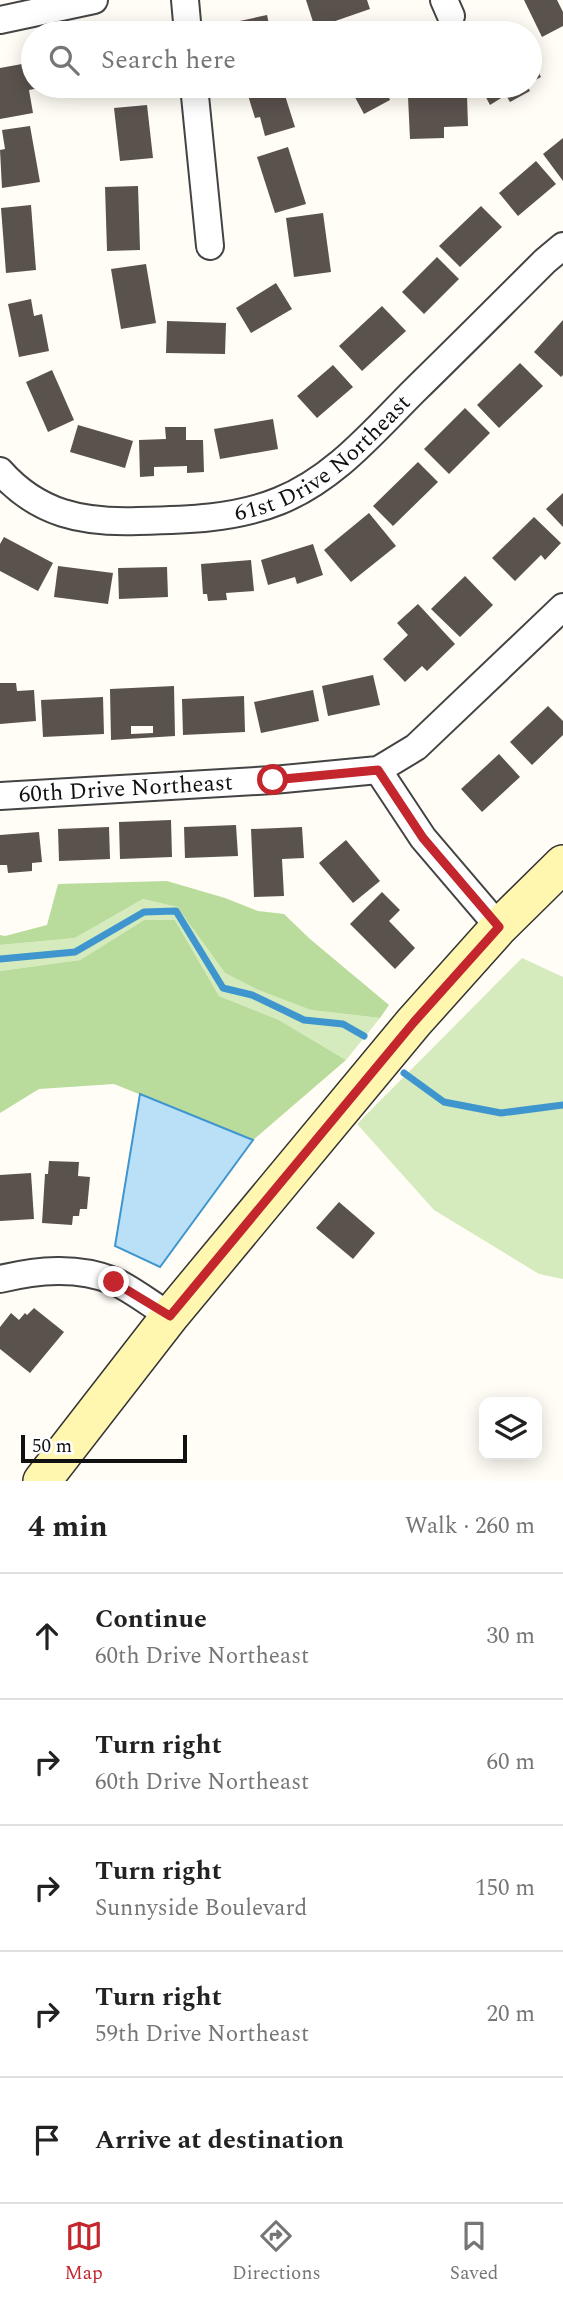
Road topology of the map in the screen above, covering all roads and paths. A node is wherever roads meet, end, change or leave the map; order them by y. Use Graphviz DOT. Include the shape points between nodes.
graph roads {
  1 [pos="94,0"];
  2 [pos="185,0"];
  3 [pos="0,20"];
  4 [pos="187,21"];
  5 [pos="195,98"];
  6 [pos="210,246"];
  7 [pos="563,246"];
  8 [pos="0,471"];
  9 [pos="563,607"];
  10 [pos="378,770"];
  11 [pos="0,796"];
  12 [pos="563,864"];
  13 [pos="499,927"];
  14 [pos="0,1279"];
  15 [pos="170,1316"];
  16 [pos="42,1481"];
  1 -- 3 [label="street"];
  2 -- 4 [label="street"];
  5 -- 6 [label="street"];
  7 -- 8 [label="street, 61st Drive Northeast" via="358,447 316,483 278,501 197,519 104,522 61,514 24,495"];
  9 -- 10 [label="street, 60th Drive Northeast" via="416,747"];
  10 -- 11 [label="street, 60th Drive Northeast"];
  10 -- 13 [label="street" via="423,838"];
  12 -- 13 [label="street"];
  13 -- 15 [label="street" via="414,1022"];
  14 -- 15 [label="street" via="75,1270 114,1282"];
  15 -- 16 [label="street"];
}
